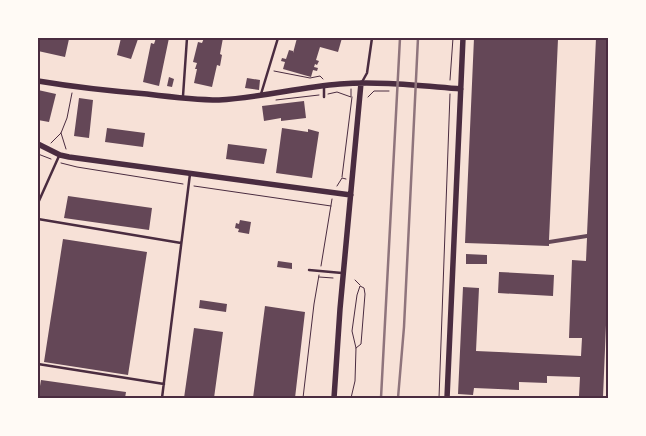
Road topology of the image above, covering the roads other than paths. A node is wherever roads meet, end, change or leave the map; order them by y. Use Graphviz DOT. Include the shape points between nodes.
graph roads {
  1 [pos="187,38"];
  2 [pos="278,38"];
  3 [pos="372,38"];
  4 [pos="463,38"];
  5 [pos="38,81"];
  6 [pos="361,83"];
  7 [pos="324,85"];
  8 [pos="461,89"];
  9 [pos="261,96"];
  10 [pos="324,96"];
  11 [pos="183,98"];
  12 [pos="39,147"];
  13 [pos="60,155"];
  14 [pos="190,173"];
  15 [pos="351,195"];
  16 [pos="38,203"];
  17 [pos="38,219"];
  18 [pos="181,244"];
  19 [pos="309,270"];
  20 [pos="343,273"];
  21 [pos="38,364"];
  22 [pos="164,384"];
  23 [pos="162,398"];
  24 [pos="334,398"];
  25 [pos="447,398"];
  1 -- 11 [label="lane"];
  2 -- 9 [label="lane"];
  3 -- 6 [label="lane" via="367,73"];
  4 -- 8 [label="street"];
  5 -- 11 [label="street"];
  6 -- 7 [label="street"];
  6 -- 8 [label="street" via="396,88"];
  6 -- 15 [label="street"];
  7 -- 9 [label="street"];
  7 -- 10 [label="lane"];
  8 -- 25 [label="street"];
  9 -- 11 [label="street" via="219,100"];
  12 -- 13 [label="street"];
  13 -- 14 [label="street"];
  13 -- 16 [label="lane"];
  14 -- 15 [label="street"];
  14 -- 18 [label="lane"];
  15 -- 20 [label="street"];
  17 -- 18 [label="lane"];
  18 -- 22 [label="lane"];
  19 -- 20 [label="lane"];
  20 -- 24 [label="street"];
  21 -- 22 [label="lane"];
  22 -- 23 [label="lane"];
}
